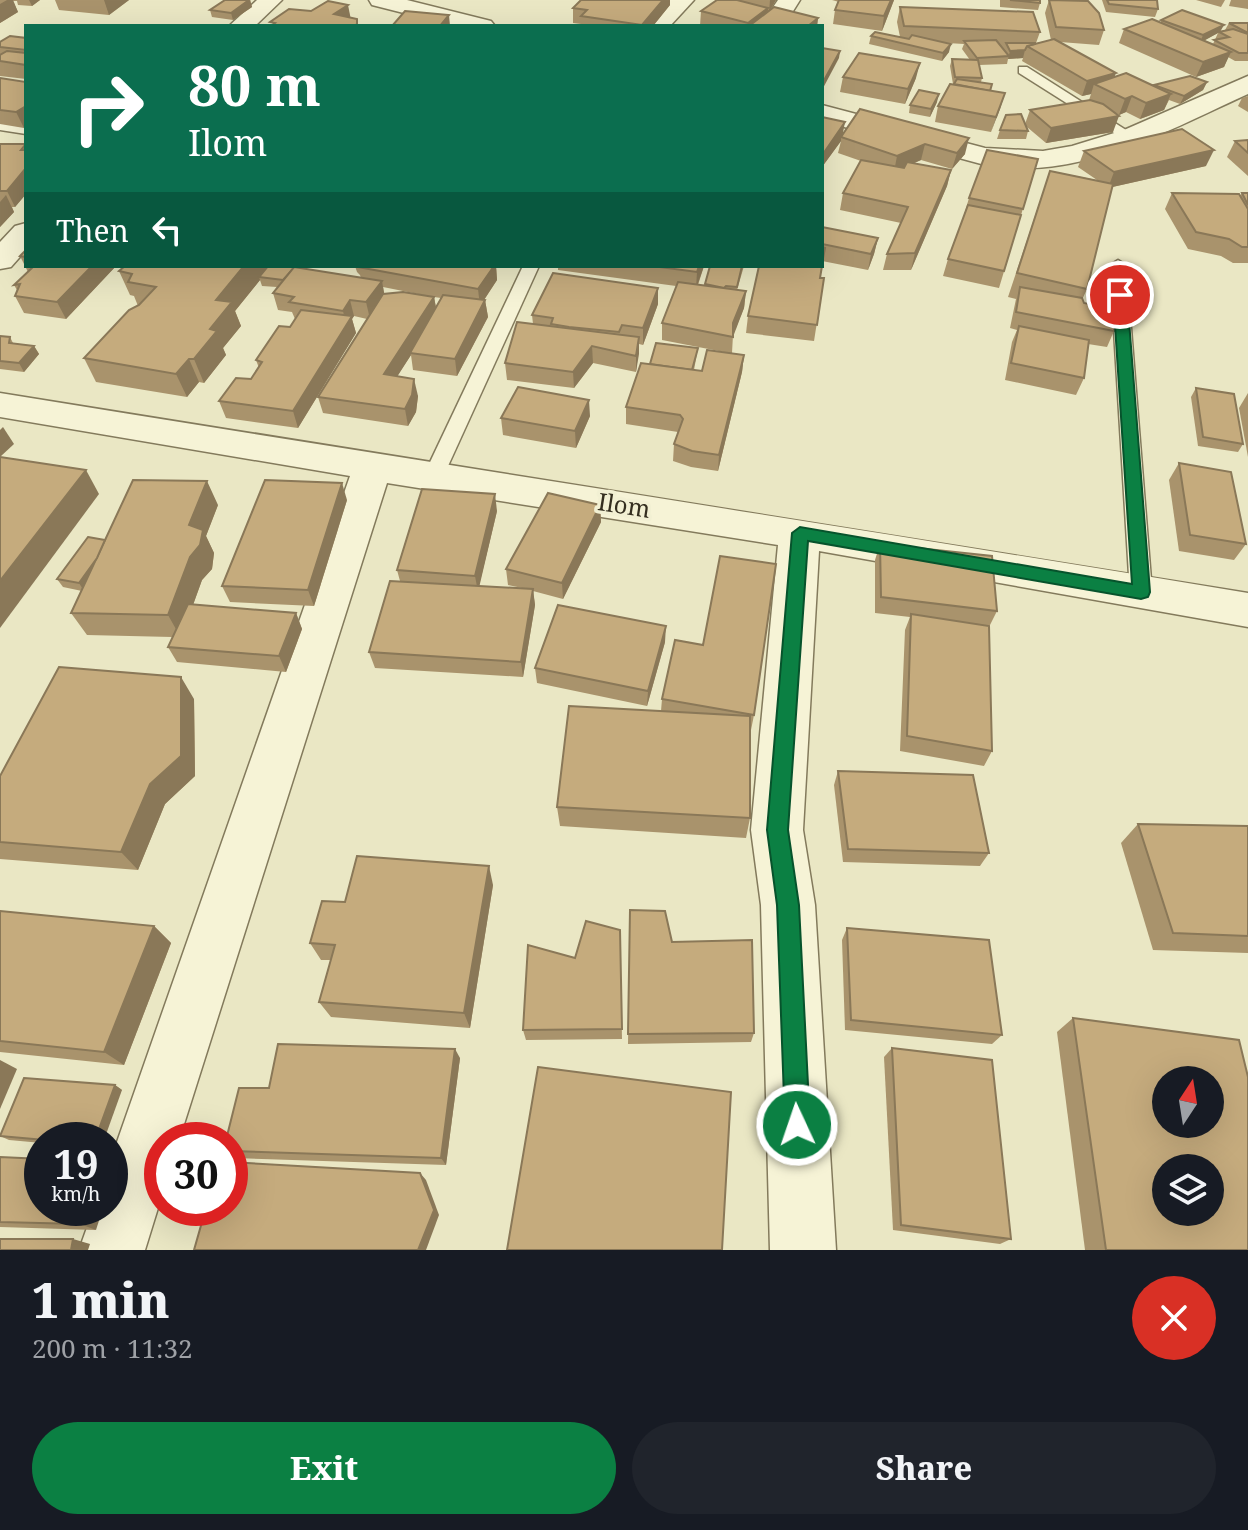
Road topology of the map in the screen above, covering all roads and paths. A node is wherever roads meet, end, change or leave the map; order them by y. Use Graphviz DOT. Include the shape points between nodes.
graph roads {
  1 [pos="271,0"];
  2 [pos="380,0"];
  3 [pos="475,0"];
  4 [pos="683,0"];
  5 [pos="451,18"];
  6 [pos="243,24"];
  7 [pos="475,24"];
  8 [pos="659,24"];
  9 [pos="1023,70"];
  10 [pos="1248,84"];
  11 [pos="824,114"];
  12 [pos="0,126"];
  13 [pos="24,130"];
  14 [pos="1130,137"];
  15 [pos="24,234"];
  16 [pos="0,260"];
  17 [pos="1118,265"];
  18 [pos="530,268"];
  19 [pos="0,405"];
  20 [pos="372,468"];
  21 [pos="433,477"];
  22 [pos="800,533"];
  23 [pos="1141,592"];
  24 [pos="1248,610"];
  25 [pos="112,1250"];
  26 [pos="803,1250"];
  1 -- 6 [label="street"];
  2 -- 5 [label="street"];
  3 -- 5 [label="street"];
  4 -- 8 [label="street"];
  5 -- 7 [label="street"];
  9 -- 14 [label="lane"];
  10 -- 14 [label="street"];
  11 -- 14 [label="street" via="1009,160 1063,157"];
  12 -- 13 [label="lane"];
  15 -- 16 [label="street"];
  17 -- 23 [label="lane"];
  18 -- 21 [label="lane"];
  19 -- 20 [label="street, Ilom"];
  20 -- 21 [label="street, Ilom"];
  20 -- 25 [label="street"];
  21 -- 22 [label="street, Ilom"];
  22 -- 23 [label="street, Ilom"];
  22 -- 26 [label="street" via="777,830 788,905"];
  23 -- 24 [label="street, Ilom"];
}
